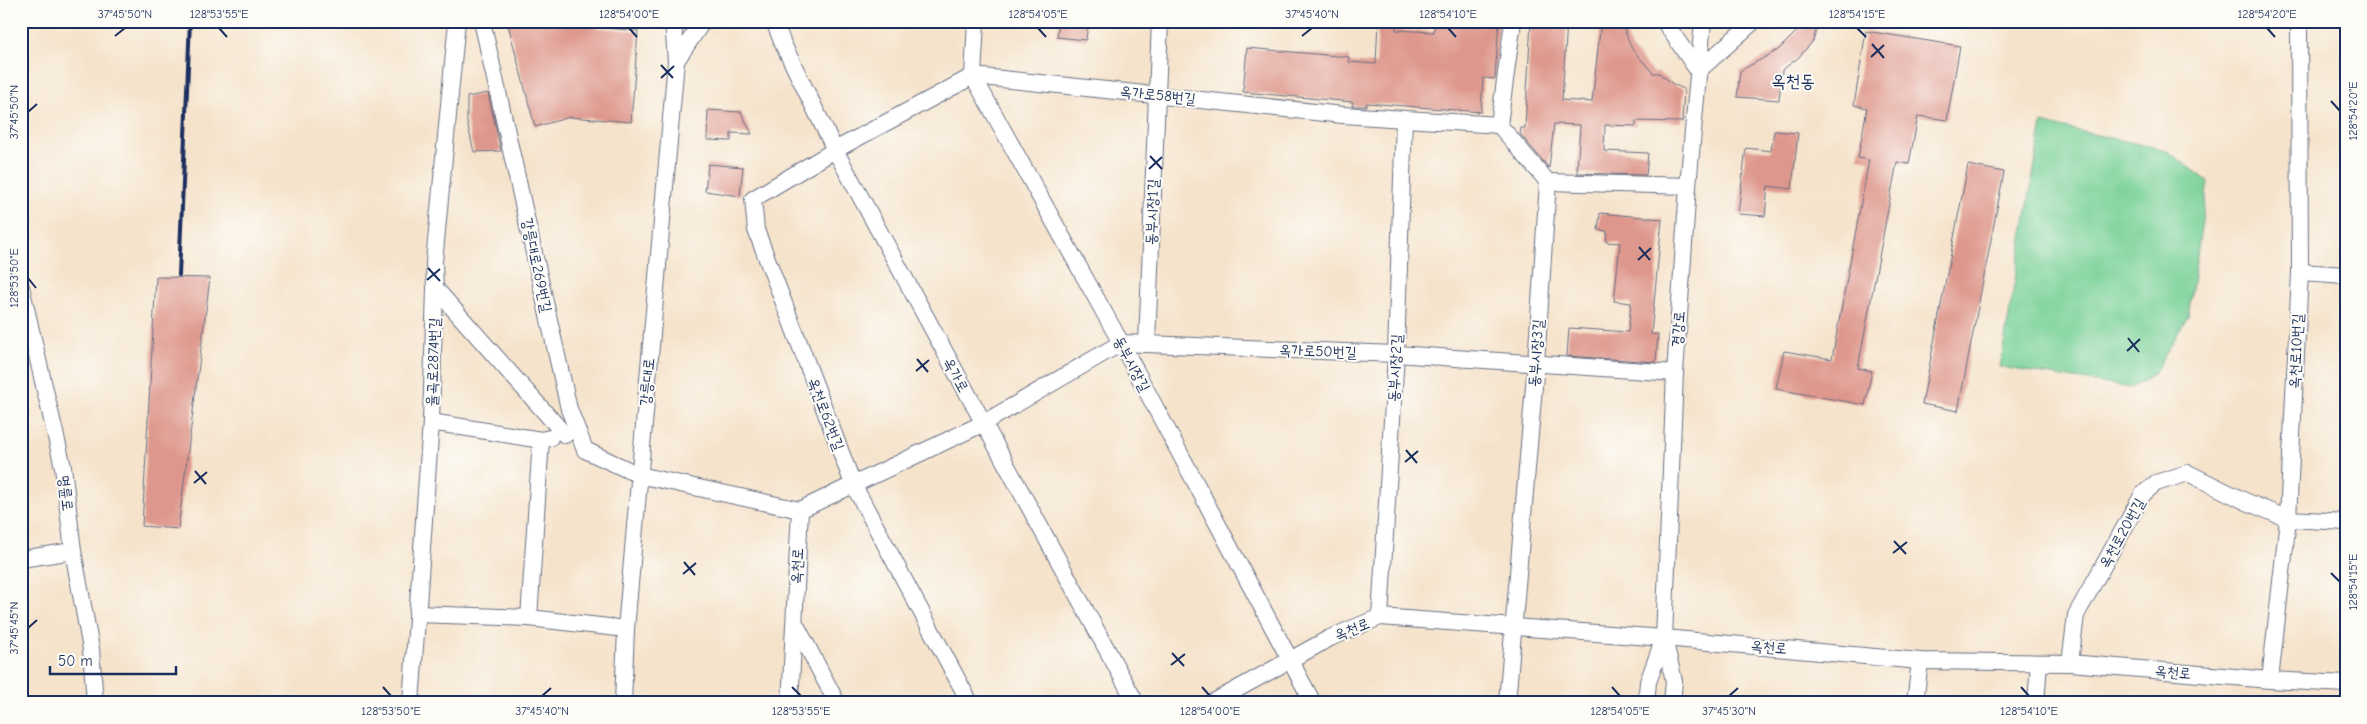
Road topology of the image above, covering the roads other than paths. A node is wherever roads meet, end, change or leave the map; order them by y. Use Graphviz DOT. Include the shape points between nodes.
graph roads {
  1 [pos="457,21"];
  2 [pos="482,21"];
  3 [pos="667,21"];
  4 [pos="673,21"];
  5 [pos="684,21"];
  6 [pos="704,21"];
  7 [pos="764,21"];
  8 [pos="774,21"];
  9 [pos="976,21"];
  10 [pos="1160,21"];
  11 [pos="1512,21"];
  12 [pos="1664,21"];
  13 [pos="1703,21"];
  14 [pos="1754,21"];
  15 [pos="2299,21"];
  16 [pos="783,44"];
  17 [pos="676,62"];
  18 [pos="1698,71"];
  19 [pos="973,76"];
  20 [pos="1156,95"];
  21 [pos="1404,119"];
  22 [pos="1499,125"];
  23 [pos="835,150"];
  24 [pos="1548,182"];
  25 [pos="1688,186"];
  26 [pos="2300,272"];
  27 [pos="2346,275"];
  28 [pos="21,287"];
  29 [pos="436,288"];
  30 [pos="1121,343"];
  31 [pos="1147,344"];
  32 [pos="1396,354"];
  33 [pos="1536,363"];
  34 [pos="1675,373"];
  35 [pos="431,422"];
  36 [pos="982,424"];
  37 [pos="565,435"];
  38 [pos="541,440"];
  39 [pos="585,450"];
  40 [pos="639,475"];
  41 [pos="852,484"];
  42 [pos="800,510"];
  43 [pos="2288,518"];
  44 [pos="2346,522"];
  45 [pos="74,551"];
  46 [pos="21,559"];
  47 [pos="417,614"];
  48 [pos="528,618"];
  49 [pos="1380,618"];
  50 [pos="794,622"];
  51 [pos="1512,627"];
  52 [pos="626,629"];
  53 [pos="1664,638"];
  54 [pos="1291,659"];
  55 [pos="1920,661"];
  56 [pos="2039,663"];
  57 [pos="2070,663"];
  58 [pos="2270,680"];
  59 [pos="2346,684"];
  60 [pos="95,703"];
  61 [pos="411,703"];
  62 [pos="623,703"];
  63 [pos="790,703"];
  64 [pos="837,703"];
  65 [pos="970,703"];
  66 [pos="1136,703"];
  67 [pos="1212,703"];
  68 [pos="1313,703"];
  69 [pos="1506,703"];
  70 [pos="1646,703"];
  71 [pos="1672,703"];
  72 [pos="1915,703"];
  73 [pos="2036,703"];
  1 -- 29 [label="street, 율곡로2874번길" via="434,262"];
  2 -- 39 [label="street, 강릉대로269번길" via="569,409"];
  3 -- 17 [label="street"];
  4 -- 17 [label="street"];
  5 -- 17 [label="street"];
  6 -- 17 [label="street"];
  7 -- 16 [label="street"];
  8 -- 16 [label="street"];
  9 -- 19 [label="street"];
  10 -- 20 [label="street, 동부시장1길"];
  11 -- 22 [label="street"];
  12 -- 18 [label="street"];
  13 -- 18 [label="street, 경강로"];
  14 -- 18 [label="street"];
  15 -- 26 [label="street, 옥천로10번길"];
  16 -- 23 [label="street, 옥가로"];
  17 -- 40 [label="street, 강릉대로"];
  18 -- 25 [label="street, 경강로"];
  19 -- 20 [label="street, 옥가로58번길"];
  19 -- 23 [label="street"];
  19 -- 30 [label="street, 동부시장길"];
  20 -- 21 [label="street, 옥가로58번길"];
  20 -- 31 [label="street, 동부시장1길"];
  21 -- 22 [label="street, 옥가로58번길"];
  21 -- 32 [label="street, 동부시장2길"];
  22 -- 24 [label="street"];
  23 -- 36 [label="street, 옥가로"];
  23 -- 41 [label="street, 옥천로62번길" via="753,199 756,230"];
  24 -- 25 [label="street"];
  24 -- 33 [label="street, 동부시장3길"];
  25 -- 34 [label="street, 경강로"];
  26 -- 27 [label="street"];
  26 -- 43 [label="street, 옥천로10번길"];
  28 -- 45 [label="street, 명륜로" via="62,467"];
  29 -- 35 [label="street, 율곡로2874번길"];
  29 -- 37 [label="street"];
  30 -- 31 [label="street, 옥가로50번길"];
  30 -- 36 [label="street"];
  30 -- 54 [label="street, 동부시장길"];
  31 -- 32 [label="street, 옥가로50번길"];
  32 -- 33 [label="street, 옥가로50번길"];
  32 -- 49 [label="street, 동부시장2길"];
  33 -- 34 [label="street, 옥가로50번길"];
  33 -- 51 [label="street, 동부시장3길"];
  34 -- 53 [label="street, 경강로"];
  35 -- 38 [label="street"];
  35 -- 47 [label="street, 율곡로2874번길"];
  36 -- 41 [label="street"];
  36 -- 66 [label="street, 옥가로"];
  37 -- 38 [label="street"];
  37 -- 39 [label="street"];
  38 -- 48 [label="street"];
  39 -- 40 [label="street"];
  40 -- 42 [label="street"];
  40 -- 52 [label="street, 강릉대로"];
  41 -- 42 [label="street"];
  41 -- 65 [label="street, 옥천로62번길"];
  42 -- 50 [label="street, 옥천로"];
  43 -- 44 [label="street, 옥천로20번길"];
  43 -- 57 [label="street, 옥천로20번길" via="2188,473 2156,483 2143,494 2076,615"];
  43 -- 58 [label="street, 옥천로10번길"];
  45 -- 46 [label="street"];
  45 -- 60 [label="street, 명륜로" via="91,649"];
  47 -- 48 [label="street"];
  47 -- 61 [label="street, 율곡로2874번길"];
  48 -- 52 [label="street"];
  49 -- 51 [label="street, 옥천로"];
  49 -- 54 [label="street, 옥천로" via="1330,638"];
  50 -- 63 [label="street, 옥천로"];
  50 -- 64 [label="street"];
  51 -- 53 [label="street, 옥천로"];
  51 -- 69 [label="street, 동부시장3길"];
  52 -- 62 [label="street, 강릉대로"];
  53 -- 55 [label="street, 옥천로"];
  53 -- 70 [label="street, 경강로" via="1648,682"];
  53 -- 71 [label="street, 경강로" via="1674,681"];
  54 -- 67 [label="street, 옥천로"];
  54 -- 68 [label="street, 동부시장길"];
  55 -- 56 [label="street, 옥천로"];
  55 -- 72 [label="street"];
  56 -- 57 [label="street, 옥천로"];
  56 -- 73 [label="street"];
  57 -- 58 [label="street, 옥천로"];
  58 -- 59 [label="street, 옥천로"];
}
